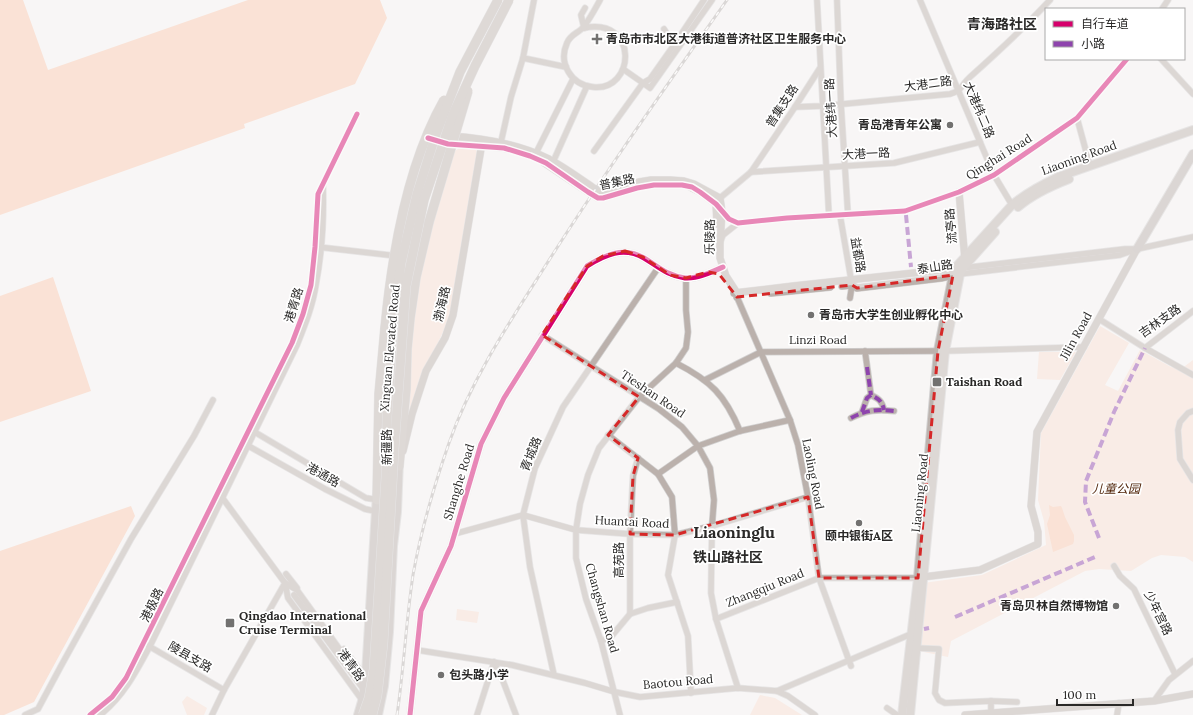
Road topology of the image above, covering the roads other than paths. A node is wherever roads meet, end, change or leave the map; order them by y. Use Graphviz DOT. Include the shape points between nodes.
graph roads {
  1 [pos="498,0"];
  2 [pos="509,0"];
  3 [pos="534,0"];
  4 [pos="600,0"];
  5 [pos="704,0"];
  6 [pos="712,0"];
  7 [pos="817,0"];
  8 [pos="836,0"];
  9 [pos="920,0"];
  10 [pos="1050,0"];
  11 [pos="585,8"];
  12 [pos="584,28"];
  13 [pos="664,29"];
  14 [pos="674,45"];
  15 [pos="523,58"];
  16 [pos="1126,60"];
  17 [pos="1162,60"];
  18 [pos="475,66"];
  19 [pos="566,67"];
  20 [pos="820,68"];
  21 [pos="623,69"];
  22 [pos="460,72"];
  23 [pos="573,79"];
  24 [pos="643,83"];
  25 [pos="587,86"];
  26 [pos="958,91"];
  27 [pos="1193,94"];
  28 [pos="841,105"];
  29 [pos="822,106"];
  30 [pos="795,107"];
  31 [pos="358,114"];
  32 [pos="1077,118"];
  33 [pos="1193,130"];
  34 [pos="1193,136"];
  35 [pos="428,138"];
  36 [pos="450,140"];
  37 [pos="501,142"];
  38 [pos="980,142"];
  39 [pos="482,143"];
  40 [pos="594,151"];
  41 [pos="536,154"];
  42 [pos="1193,154"];
  43 [pos="553,162"];
  44 [pos="845,165"];
  45 [pos="1090,166"];
  46 [pos="826,168"];
  47 [pos="750,172"];
  48 [pos="994,174"];
  49 [pos="959,192"];
  50 [pos="718,201"];
  51 [pos="1012,205"];
  52 [pos="722,212"];
  53 [pos="840,215"];
  54 [pos="848,215"];
  55 [pos="829,216"];
  56 [pos="738,223"];
  57 [pos="1193,237"];
  58 [pos="720,244"];
  59 [pos="318,247"];
  60 [pos="1137,249"];
  61 [pos="398,256"];
  62 [pos="965,257"];
  63 [pos="721,266"];
  64 [pos="658,268"];
  65 [pos="708,272"];
  66 [pos="958,272"];
  67 [pos="686,278"];
  68 [pos="723,278"];
  69 [pos="851,282"];
  70 [pos="736,294"];
  71 [pos="850,298"];
  72 [pos="1193,311"];
  73 [pos="1100,319"];
  74 [pos="542,335"];
  75 [pos="1084,346"];
  76 [pos="1145,348"];
  77 [pos="865,351"];
  78 [pos="942,351"];
  79 [pos="761,352"];
  80 [pos="676,363"];
  81 [pos="591,366"];
  82 [pos="1193,375"];
  83 [pos="705,380"];
  84 [pos="871,395"];
  85 [pos="638,397"];
  86 [pos="213,400"];
  87 [pos="884,410"];
  88 [pos="894,411"];
  89 [pos="1193,411"];
  90 [pos="862,412"];
  91 [pos="852,418"];
  92 [pos="790,420"];
  93 [pos="252,431"];
  94 [pos="740,431"];
  95 [pos="608,435"];
  96 [pos="246,444"];
  97 [pos="698,446"];
  98 [pos="638,458"];
  99 [pos="399,466"];
  100 [pos="658,474"];
  101 [pos="1193,480"];
  102 [pos="220,495"];
  103 [pos="808,497"];
  104 [pos="398,498"];
  105 [pos="377,500"];
  106 [pos="376,512"];
  107 [pos="397,512"];
  108 [pos="523,515"];
  109 [pos="712,526"];
  110 [pos="576,530"];
  111 [pos="454,534"];
  112 [pos="630,534"];
  113 [pos="675,535"];
  114 [pos="1038,544"];
  115 [pos="1114,566"];
  116 [pos="286,574"];
  117 [pos="819,578"];
  118 [pos="920,578"];
  119 [pos="285,583"];
  120 [pos="294,595"];
  121 [pos="677,602"];
  122 [pos="630,614"];
  123 [pos="716,619"];
  124 [pos="911,634"];
  125 [pos="601,641"];
  126 [pos="147,645"];
  127 [pos="916,648"];
  128 [pos="417,650"];
  129 [pos="1193,661"];
  130 [pos="494,662"];
  131 [pos="850,663"];
  132 [pos="1175,674"];
  133 [pos="554,675"];
  134 [pos="366,679"];
  135 [pos="738,688"];
  136 [pos="224,690"];
  137 [pos="364,690"];
  138 [pos="777,691"];
  139 [pos="615,692"];
  140 [pos="691,693"];
  141 [pos="1193,694"];
  142 [pos="362,700"];
  143 [pos="991,701"];
  144 [pos="1154,701"];
  145 [pos="1017,702"];
  146 [pos="1119,703"];
  147 [pos="887,708"];
  148 [pos="38,709"];
  149 [pos="1052,711"];
  150 [pos="991,713"];
  151 [pos="25,715"];
  152 [pos="42,715"];
  153 [pos="90,715"];
  154 [pos="100,715"];
  155 [pos="212,715"];
  156 [pos="358,715"];
  157 [pos="364,715"];
  158 [pos="372,715"];
  159 [pos="378,715"];
  160 [pos="410,715"];
  161 [pos="477,715"];
  162 [pos="516,715"];
  163 [pos="620,715"];
  164 [pos="815,715"];
  165 [pos="897,715"];
  166 [pos="902,715"];
  167 [pos="910,715"];
  168 [pos="965,715"];
  169 [pos="1117,715"];
  1 -- 22 [label="highway, Xinguan Elevated Road, bridge"];
  2 -- 18 [label="highway, Xinguan Elevated Road, bridge"];
  3 -- 15 [label="street"];
  4 -- 12 [label="street"];
  5 -- 14 [label="street"];
  6 -- 24 [label="street" via="650,88"];
  7 -- 20 [label="street"];
  8 -- 28 [label="street, 大港纬一路"];
  9 -- 26 [label="street, 大港纬二路"];
  10 -- 26 [label="street, 大港二路"];
  11 -- 12 [label="street" via="580,15"];
  12 -- 19 [label="street" via="574,33 568,42 564,52"];
  12 -- 21 [label="street" via="600,26 614,32 625,51"];
  13 -- 14 [label="street"];
  14 -- 24 [label="street" via="650,79"];
  15 -- 19 [label="street"];
  15 -- 37 [label="street"];
  16 -- 32 [label="street, Qinghai Road"];
  17 -- 27 [label="street"];
  18 -- 99 [label="highway, bridge" via="436,195 416,277 407,349"];
  18 -- 158 [label="highway, Xinguan Elevated Road, bridge" via="453,114 424,200 406,286 384,644"];
  19 -- 23 [label="street"];
  20 -- 29 [label="street, 大港纬一路"];
  20 -- 30 [label="street, 普集支路"];
  21 -- 24 [label="street"];
  21 -- 25 [label="street" via="615,80 606,86"];
  22 -- 105 [label="highway, bridge" via="437,112 421,150 396,250 384,328 379,394"];
  22 -- 157 [label="highway, Xinguan Elevated Road, bridge" via="417,194 401,263 393,328 387,418 386,477 374,669"];
  23 -- 25 [label="street"];
  23 -- 41 [label="street"];
  24 -- 40 [label="street"];
  25 -- 43 [label="street"];
  26 -- 28 [label="street, 大港二路" via="950,94"];
  26 -- 38 [label="street, 大港纬二路"];
  28 -- 29 [label="street, 大港二路"];
  28 -- 44 [label="street, 大港纬一路"];
  29 -- 30 [label="street, 大港二路"];
  29 -- 46 [label="street, 大港纬一路"];
  30 -- 47 [label="street, 普集支路"];
  31 -- 59 [label="street, 港青路" via="318,194"];
  32 -- 45 [label="street"];
  32 -- 48 [label="street, Qinghai Road"];
  33 -- 45 [label="main road, Liaoning Road"];
  34 -- 66 [label="main road, Liaoning Road" via="1060,182 1042,191 1015,210"];
  35 -- 36 [label="street"];
  35 -- 61 [label="main road, 新疆路" via="416,176"];
  36 -- 39 [label="street"];
  36 -- 99 [label="main road, 新疆路" via="438,168 424,215 409,283 398,418"];
  37 -- 39 [label="street"];
  37 -- 41 [label="street"];
  38 -- 44 [label="street, 大港一路" via="903,162"];
  38 -- 48 [label="street, 大港纬二路"];
  39 -- 50 [label="street, 普集路" via="546,163 598,198 654,185 682,185 692,187"];
  39 -- 99 [label="street, 渤海路" via="453,315 445,338 426,371"];
  41 -- 43 [label="street"];
  42 -- 60 [label="main road, Jilin Road"];
  43 -- 50 [label="street" via="602,192 651,180 684,181 694,184"];
  44 -- 46 [label="street, 大港一路"];
  44 -- 54 [label="street, 大港纬一路"];
  45 -- 51 [label="main road, Liaoning Road" via="1040,185"];
  46 -- 47 [label="street, 大港一路"];
  46 -- 55 [label="street, 大港纬一路"];
  47 -- 50 [label="street, 普集支路"];
  48 -- 49 [label="street, Qinghai Road"];
  48 -- 51 [label="street, 大港纬二路"];
  49 -- 54 [label="street, Qinghai Road" via="905,211"];
  49 -- 62 [label="street, 流亭路"];
  50 -- 52 [label="street, 乐陵路"];
  50 -- 63 [label="street" via="716,257"];
  51 -- 62 [label="main road, Liaoning Road"];
  52 -- 56 [label="street" via="728,219"];
  52 -- 58 [label="street, 乐陵路"];
  53 -- 54 [label="street, Qinghai Road"];
  53 -- 55 [label="street, Qinghai Road"];
  53 -- 69 [label="street, 益都路"];
  55 -- 56 [label="street, Qinghai Road"];
  56 -- 58 [label="street" via="723,235"];
  57 -- 60 [label="street"];
  58 -- 63 [label="street, 乐陵路"];
  59 -- 61 [label="street"];
  59 -- 93 [label="street, 港青路" via="303,314"];
  60 -- 66 [label="street, 泰山路" via="1120,255"];
  60 -- 73 [label="street, Jilin Road"];
  61 -- 105 [label="main road, 新疆路" via="388,329"];
  62 -- 66 [label="main road, Liaoning Road"];
  63 -- 65 [label="street"];
  63 -- 67 [label="street"];
  63 -- 68 [label="street"];
  63 -- 70 [label="street, 乐陵路"];
  64 -- 67 [label="street, Shanghe Road" via="670,275"];
  64 -- 74 [label="street, Shanghe Road" via="643,257 625,252 603,256 587,266"];
  64 -- 81 [label="street, 青城路"];
  65 -- 67 [label="street"];
  65 -- 68 [label="street" via="719,274"];
  66 -- 69 [label="street"];
  66 -- 78 [label="main road, Liaoning Road"];
  67 -- 80 [label="street, Changshan Road" via="688,332 686,348"];
  68 -- 70 [label="street"];
  69 -- 70 [label="street"];
  69 -- 71 [label="street, 益都路"];
  70 -- 79 [label="street, Laoling Road"];
  72 -- 76 [label="street, 吉林支路"];
  73 -- 75 [label="street, Jilin Road"];
  73 -- 76 [label="street, 吉林支路"];
  74 -- 81 [label="street, Tieshan Road"];
  74 -- 111 [label="street, Shanghe Road" via="504,398 481,444"];
  75 -- 78 [label="street, Linzi Road"];
  75 -- 114 [label="street, Jilin Road" via="1037,432 1030,506 1038,532"];
  76 -- 82 [label="street"];
  77 -- 78 [label="street, Linzi Road"];
  77 -- 79 [label="street, Linzi Road"];
  77 -- 84 [label="street"];
  78 -- 118 [label="main road, Liaoning Road"];
  79 -- 83 [label="street, Linzi Road"];
  79 -- 92 [label="street, Laoling Road"];
  80 -- 83 [label="street"];
  80 -- 85 [label="street, Changshan Road"];
  81 -- 85 [label="street, Tieshan Road"];
  81 -- 108 [label="street, 青城路" via="563,408 535,468"];
  83 -- 94 [label="street" via="721,396"];
  84 -- 87 [label="street" via="880,399"];
  84 -- 90 [label="street" via="867,398"];
  85 -- 95 [label="street, Changshan Road"];
  85 -- 97 [label="street, Tieshan Road" via="682,427"];
  86 -- 148 [label="street" via="175,469 131,540"];
  87 -- 88 [label="street"];
  87 -- 90 [label="street"];
  89 -- 101 [label="street" via="1180,422 1178,430 1180,458"];
  90 -- 91 [label="street"];
  92 -- 94 [label="street"];
  92 -- 103 [label="street, Laoling Road" via="798,445"];
  93 -- 96 [label="street, 港青路"];
  93 -- 105 [label="street, 港通路" via="366,498"];
  94 -- 97 [label="street"];
  95 -- 98 [label="street"];
  95 -- 110 [label="street, Changshan Road" via="599,448 588,474"];
  96 -- 102 [label="street, 港青路"];
  96 -- 106 [label="street, 港通路" via="325,489"];
  97 -- 100 [label="street"];
  97 -- 109 [label="street, Tieshan Road" via="710,468 714,500"];
  98 -- 100 [label="street"];
  98 -- 112 [label="street, 高苑路" via="633,476"];
  99 -- 104 [label="main road, 新疆路"];
  100 -- 113 [label="street" via="672,497"];
  102 -- 119 [label="street, 港青路"];
  102 -- 126 [label="street, 港极路"];
  103 -- 109 [label="street, Huantai Road"];
  103 -- 117 [label="street, Laoling Road"];
  104 -- 105 [label="street, 港通路"];
  104 -- 107 [label="main road, 新疆路"];
  105 -- 106 [label="main road, 新疆路"];
  106 -- 107 [label="street, 港通路"];
  106 -- 134 [label="main road, 新疆路"];
  107 -- 159 [label="main road, 新疆路" via="385,679"];
  108 -- 110 [label="street, Huantai Road"];
  108 -- 111 [label="street"];
  108 -- 133 [label="street, 青城路" via="530,567"];
  109 -- 113 [label="street, Huantai Road"];
  109 -- 123 [label="street, Tieshan Road" via="711,593"];
  110 -- 112 [label="street, Huantai Road"];
  110 -- 125 [label="street, Changshan Road" via="576,558 586,599"];
  111 -- 128 [label="street, Shanghe Road" via="421,611"];
  112 -- 113 [label="street, Huantai Road"];
  112 -- 122 [label="street, 高苑路"];
  113 -- 121 [label="street" via="668,575"];
  114 -- 118 [label="street, Zhangqiu Road" via="980,570"];
  115 -- 132 [label="street, 少年宫路" via="1120,576 1134,589"];
  116 -- 134 [label="street"];
  117 -- 118 [label="street, Zhangqiu Road"];
  117 -- 123 [label="street, Zhangqiu Road"];
  117 -- 131 [label="street, Laoling Road"];
  118 -- 124 [label="main road, Liaoning Road"];
  118 -- 127 [label="main road, Liaoning Road"];
  119 -- 134 [label="street, 港青路" via="296,590 361,679"];
  119 -- 136 [label="street"];
  119 -- 142 [label="street, 港青路" via="288,598"];
  120 -- 137 [label="street"];
  121 -- 122 [label="street"];
  121 -- 140 [label="street" via="688,636"];
  122 -- 125 [label="street" via="610,638"];
  123 -- 135 [label="street, Tieshan Road"];
  124 -- 131 [label="street, Baotou Road"];
  124 -- 166 [label="main road, Liaoning Road"];
  125 -- 139 [label="street, Changshan Road"];
  126 -- 136 [label="street, 陵县支路"];
  126 -- 153 [label="street, 港极路" via="117,691"];
  126 -- 154 [label="street, 港极路" via="131,681 116,701"];
  127 -- 143 [label="street" via="940,649 935,693 939,700 945,703"];
  127 -- 167 [label="main road, Liaoning Road"];
  128 -- 130 [label="street, Baotou Road"];
  128 -- 160 [label="street, Shanghe Road"];
  129 -- 132 [label="street"];
  130 -- 133 [label="street, Baotou Road"];
  130 -- 161 [label="street"];
  130 -- 162 [label="street"];
  131 -- 138 [label="street, Baotou Road"];
  132 -- 144 [label="street"];
  133 -- 139 [label="street, Baotou Road"];
  134 -- 137 [label="main road, 新疆路"];
  135 -- 138 [label="street, Baotou Road"];
  135 -- 140 [label="street, Baotou Road"];
  136 -- 155 [label="street"];
  137 -- 142 [label="main road, 新疆路"];
  138 -- 164 [label="street"];
  139 -- 140 [label="street, Baotou Road" via="640,697"];
  139 -- 163 [label="street, Changshan Road"];
  141 -- 144 [label="street"];
  142 -- 156 [label="main road, 新疆路"];
  143 -- 145 [label="street"];
  143 -- 150 [label="street"];
  144 -- 146 [label="street"];
  146 -- 149 [label="street"];
  146 -- 169 [label="street"];
  147 -- 165 [label="street"];
  148 -- 151 [label="street"];
  148 -- 152 [label="street"];
  149 -- 150 [label="street"];
  150 -- 168 [label="street"];
}
